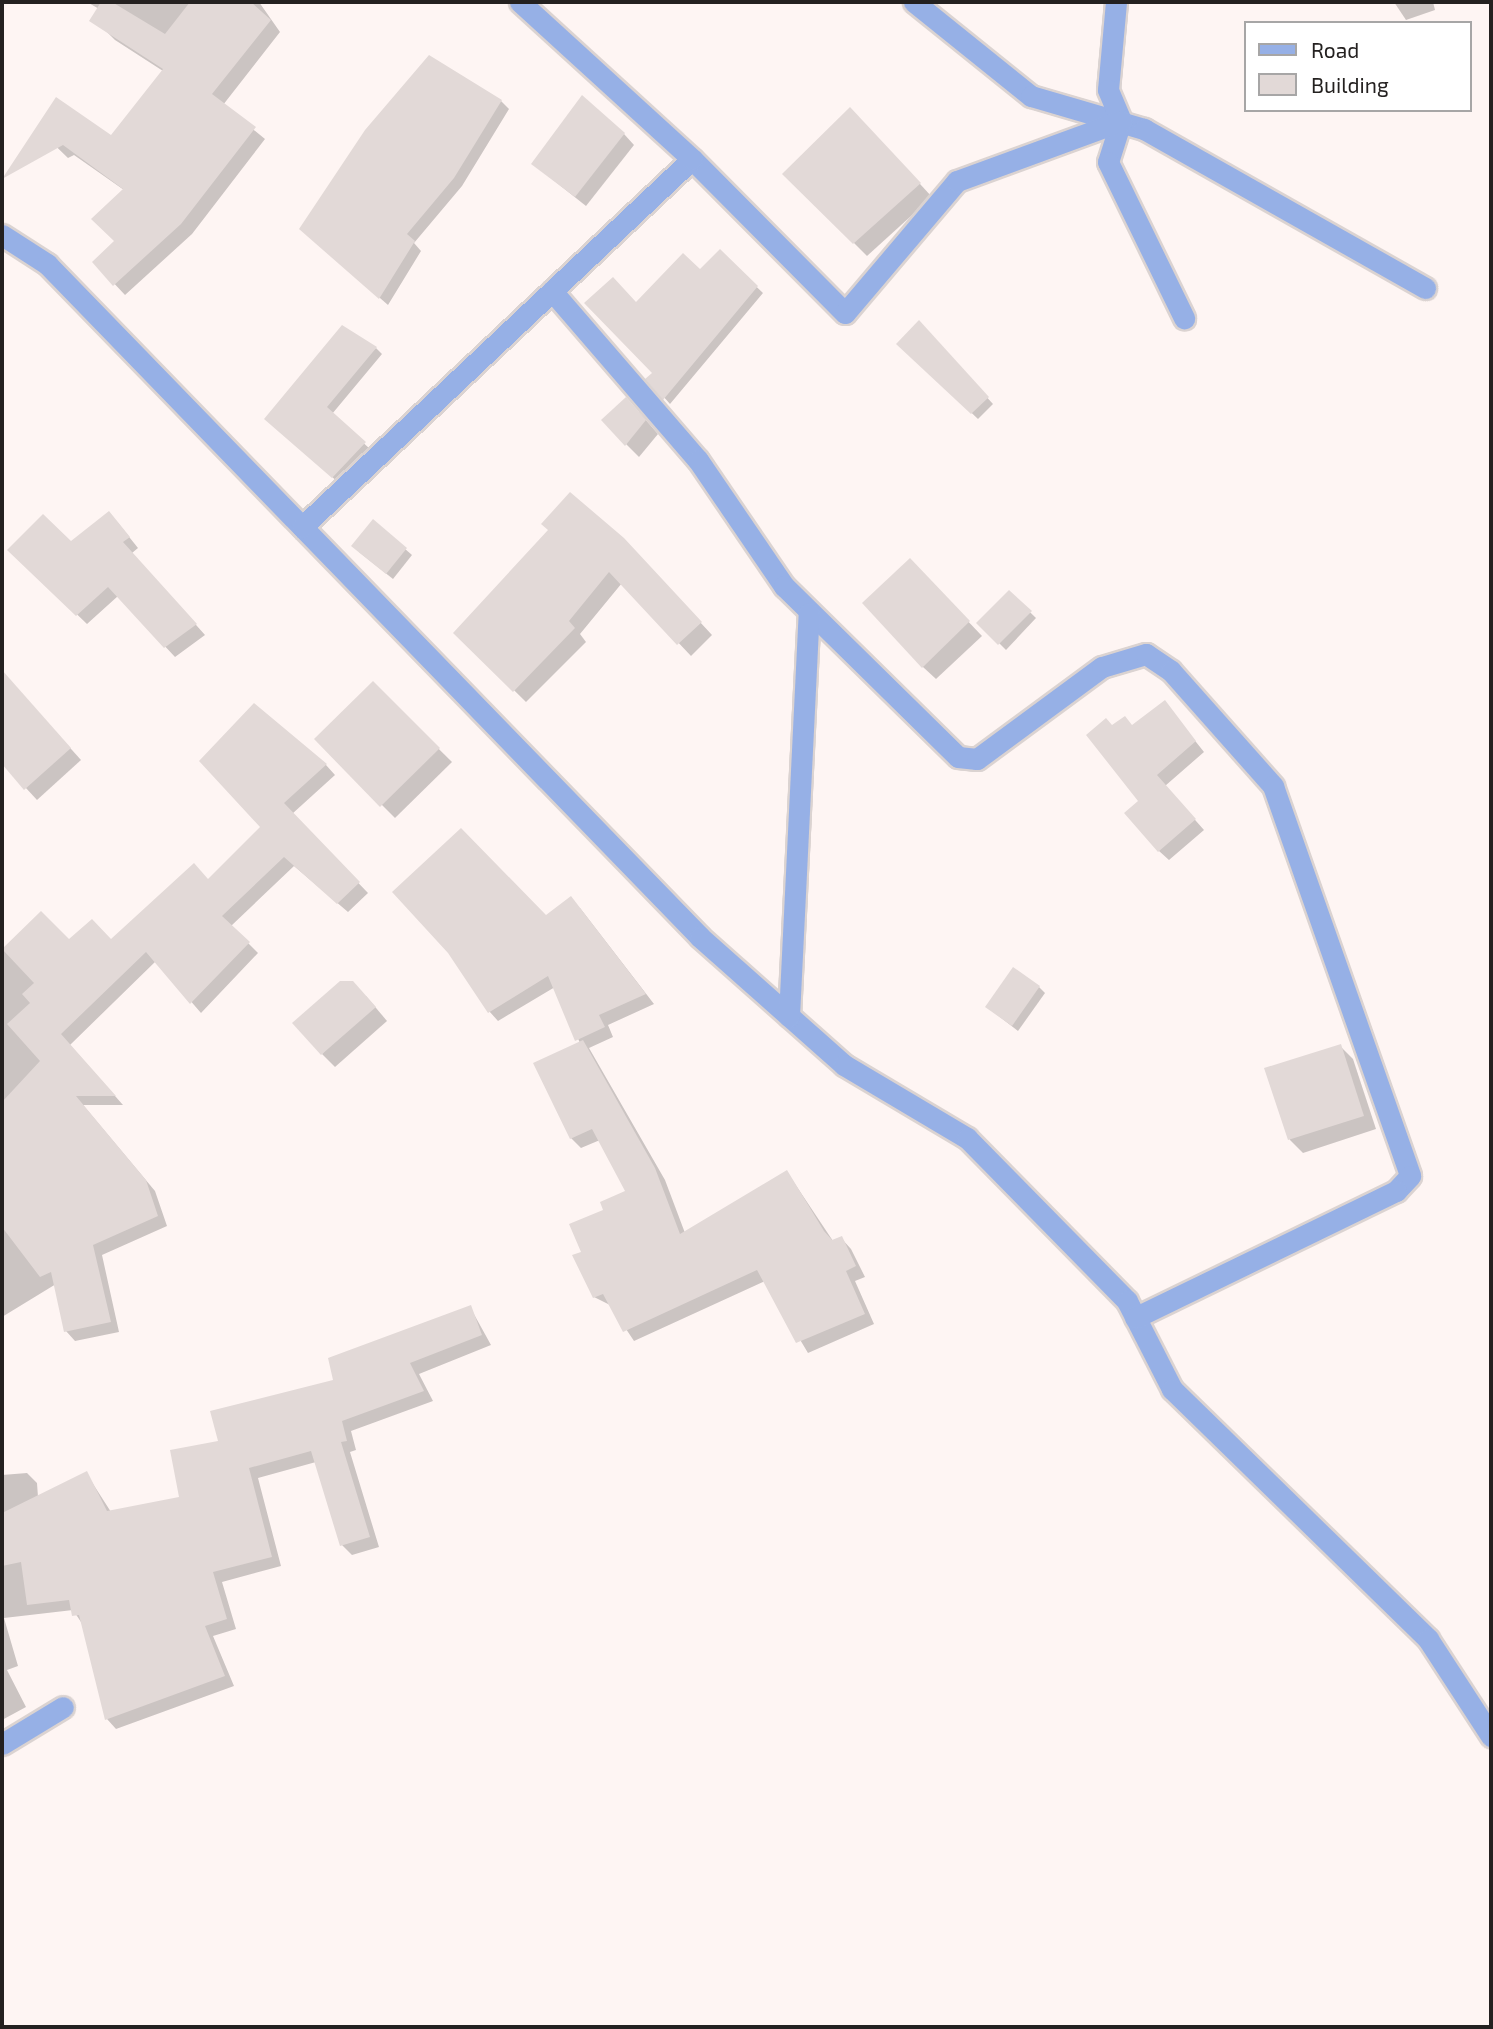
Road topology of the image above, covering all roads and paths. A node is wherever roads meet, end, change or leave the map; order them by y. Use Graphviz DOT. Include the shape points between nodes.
graph roads {
  1 [pos="520,2"];
  2 [pos="914,2"];
  3 [pos="1116,2"];
  4 [pos="1121,121"];
  5 [pos="692,159"];
  6 [pos="2,235"];
  7 [pos="1425,288"];
  8 [pos="552,291"];
  9 [pos="1184,318"];
  10 [pos="302,527"];
  11 [pos="809,613"];
  12 [pos="789,1016"];
  13 [pos="1135,1318"];
  14 [pos="63,1707"];
  15 [pos="1491,1736"];
  16 [pos="2,1744"];
  1 -- 5 [label="street"];
  2 -- 4 [label="street" via="1031,96"];
  3 -- 4 [label="street" via="1108,90"];
  4 -- 5 [label="street" via="957,181 845,313"];
  4 -- 7 [label="street"];
  4 -- 9 [label="street" via="1108,162"];
  5 -- 8 [label="street"];
  6 -- 10 [label="street" via="47,264"];
  8 -- 10 [label="street"];
  8 -- 11 [label="street" via="698,460"];
  10 -- 12 [label="street" via="700,937"];
  11 -- 12 [label="street"];
  11 -- 13 [label="street" via="958,757 976,759 1102,667 1146,653 1171,671 1273,786 1410,1176 1396,1191"];
  12 -- 13 [label="street" via="844,1065 967,1138 1127,1301"];
  13 -- 15 [label="street" via="1172,1389 1428,1639"];
  14 -- 16 [label="street"];
}
